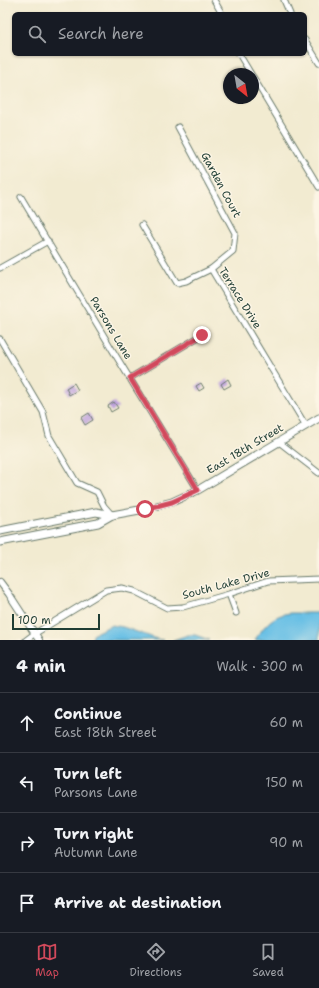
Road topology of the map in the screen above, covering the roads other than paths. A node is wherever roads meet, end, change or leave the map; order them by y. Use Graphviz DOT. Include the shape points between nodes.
graph roads {
  1 [pos="216,0"];
  2 [pos="284,0"];
  3 [pos="221,12"];
  4 [pos="289,12"];
  5 [pos="307,43"];
  6 [pos="240,56"];
  7 [pos="319,63"];
  8 [pos="247,68"];
  9 [pos="259,87"];
  10 [pos="178,127"];
  11 [pos="319,187"];
  12 [pos="21,197"];
  13 [pos="142,226"];
  14 [pos="48,241"];
  15 [pos="0,268"];
  16 [pos="211,269"];
  17 [pos="202,335"];
  18 [pos="0,339"];
  19 [pos="130,378"];
  20 [pos="319,418"];
  21 [pos="306,426"];
  22 [pos="279,442"];
  23 [pos="319,473"];
  24 [pos="198,490"];
  25 [pos="112,515"];
  26 [pos="0,531"];
  27 [pos="0,542"];
  28 [pos="319,579"];
  29 [pos="0,582"];
  30 [pos="229,594"];
  31 [pos="236,613"];
  32 [pos="34,634"];
  33 [pos="26,640"];
  34 [pos="39,640"];
  1 -- 3 [label="street"];
  2 -- 4 [label="street"];
  5 -- 7 [label="street"];
  6 -- 8 [label="street"];
  9 -- 11 [label="street"];
  10 -- 16 [label="street, Garden Court" via="235,233 233,250"];
  12 -- 14 [label="street, Parsons Lane"];
  13 -- 16 [label="street, Terrace Drive" via="177,283"];
  14 -- 15 [label="street"];
  14 -- 19 [label="street, Parsons Lane"];
  16 -- 21 [label="street, Terrace Drive"];
  17 -- 19 [label="street"];
  18 -- 25 [label="street" via="43,412 49,436 77,483 97,492"];
  19 -- 24 [label="street, Parsons Lane"];
  20 -- 21 [label="main road, East 18th Street"];
  21 -- 22 [label="main road, East 18th Street"];
  22 -- 23 [label="street"];
  22 -- 24 [label="main road, East 18th Street"];
  24 -- 25 [label="main road, East 18th Street" via="172,502"];
  25 -- 26 [label="main road, East 18th Street" via="96,512"];
  25 -- 27 [label="main road, East 18th Street" via="98,523"];
  28 -- 30 [label="street, South Lake Drive" via="268,581"];
  29 -- 32 [label="street"];
  30 -- 31 [label="street"];
  30 -- 32 [label="street, South Lake Drive" via="183,607 167,608 134,591 122,588 106,590"];
  32 -- 33 [label="street, South Lake Drive"];
  32 -- 34 [label="street"];
}
